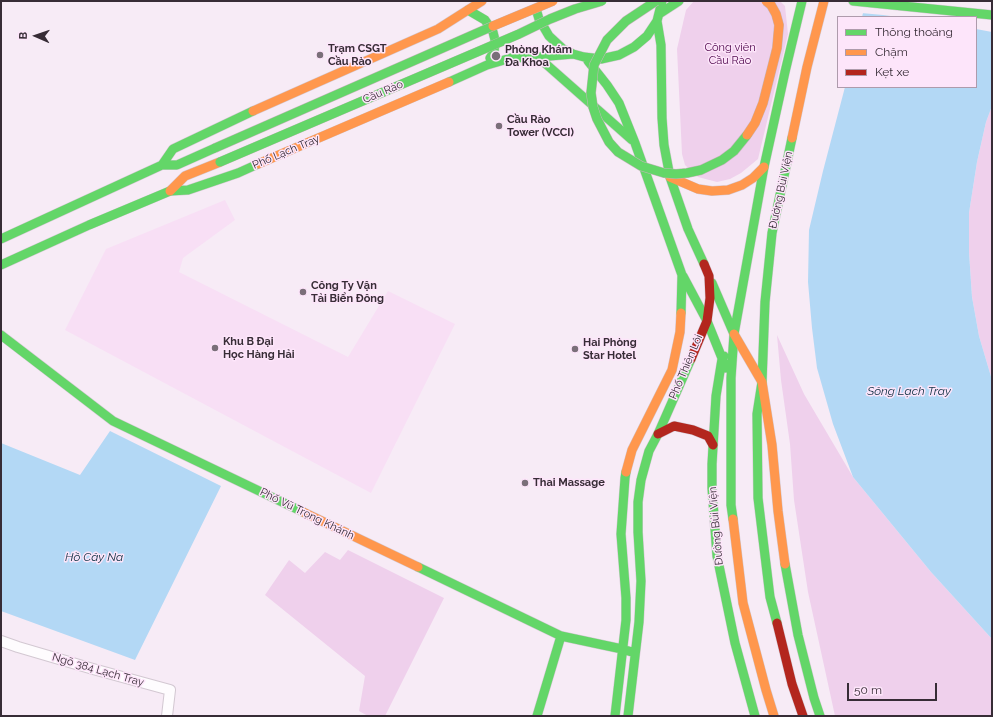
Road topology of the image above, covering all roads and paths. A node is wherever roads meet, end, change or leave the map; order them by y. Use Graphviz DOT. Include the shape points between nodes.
graph roads {
  1 [pos="482,1"];
  2 [pos="534,1"];
  3 [pos="553,1"];
  4 [pos="602,1"];
  5 [pos="656,1"];
  6 [pos="662,1"];
  7 [pos="679,1"];
  8 [pos="766,1"];
  9 [pos="802,1"];
  10 [pos="824,1"];
  11 [pos="853,1"];
  12 [pos="468,10"];
  13 [pos="992,15"];
  14 [pos="658,18"];
  15 [pos="573,54"];
  16 [pos="538,57"];
  17 [pos="584,57"];
  18 [pos="486,65"];
  19 [pos="635,143"];
  20 [pos="162,165"];
  21 [pos="764,167"];
  22 [pos="670,177"];
  23 [pos="170,191"];
  24 [pos="1,239"];
  25 [pos="1,265"];
  26 [pos="682,275"];
  27 [pos="708,276"];
  28 [pos="707,320"];
  29 [pos="734,334"];
  30 [pos="1,335"];
  31 [pos="722,360"];
  32 [pos="731,378"];
  33 [pos="762,382"];
  34 [pos="658,434"];
  35 [pos="713,445"];
  36 [pos="561,636"];
  37 [pos="1,641"];
  38 [pos="622,649"];
  39 [pos="635,653"];
  40 [pos="167,716"];
  41 [pos="537,716"];
  42 [pos="615,716"];
  43 [pos="628,716"];
  44 [pos="755,716"];
  45 [pos="774,716"];
  46 [pos="803,716"];
  47 [pos="820,716"];
  1 -- 12 [label="main road"];
  2 -- 15 [label="main road" via="538,19 549,36"];
  3 -- 20 [label="main road, Cầu Rào, bridge" via="177,165"];
  4 -- 23 [label="main road, Cầu Rào, bridge" via="550,19 185,176"];
  5 -- 8 [label="main road, bridge" via="626,22 607,40 594,65 591,93 597,119 609,142 618,152 640,166 676,174 701,170 722,160 734,151 755,123 763,104 777,48 779,25 776,14"];
  6 -- 14 [label="main road"];
  7 -- 14 [label="main road"];
  9 -- 21 [label="main road, Đường Bùi Viện"];
  10 -- 33 [label="main road, Đường Bùi Viện" via="807,67 772,233 765,302"];
  11 -- 13 [label="main road"];
  12 -- 18 [label="main road" via="484,20 493,32 494,52"];
  12 -- 20 [label="main road" via="438,29 250,112 174,149"];
  14 -- 17 [label="main road" via="647,36 634,48 601,59"];
  14 -- 22 [label="main road, Phố Thiên Lôi" via="664,145"];
  15 -- 16 [label="main road, Phố Lạch Tray"];
  15 -- 17 [label="main road"];
  16 -- 18 [label="main road, Phố Lạch Tray" via="511,58"];
  16 -- 19 [label="main road"];
  17 -- 19 [label="main road, Phố Thiên Lôi" via="619,103"];
  18 -- 23 [label="main road, Phố Lạch Tray" via="238,173 188,190"];
  19 -- 26 [label="main road, Phố Thiên Lôi"];
  20 -- 24 [label="main road"];
  21 -- 22 [label="main road" via="753,178 728,190 698,189"];
  21 -- 29 [label="main road, Đường Bùi Viện"];
  22 -- 27 [label="main road, Phố Thiên Lôi"];
  23 -- 25 [label="main road, Phố Lạch Tray"];
  26 -- 28 [label="main road"];
  26 -- 38 [label="main road, Phố Thiên Lôi" via="680,332 672,370 632,450 625,478 621,534 626,620"];
  27 -- 28 [label="main road, Phố Thiên Lôi" via="710,298"];
  27 -- 29 [label="main road"];
  28 -- 31 [label="main road"];
  28 -- 34 [label="main road, Phố Thiên Lôi"];
  29 -- 31 [label="main road, Đường Bùi Viện"];
  29 -- 32 [label="main road, Đường Bùi Viện"];
  29 -- 33 [label="main road"];
  30 -- 36 [label="main road, Phố Vũ Trọng Khánh" via="113,421"];
  31 -- 32 [label="main road"];
  31 -- 35 [label="main road, Đường Bùi Viện" via="716,396"];
  32 -- 45 [label="main road, Đường Bùi Viện" via="731,506 743,602"];
  33 -- 46 [label="main road, Đường Bùi Viện" via="757,414 758,498 770,597 792,684"];
  33 -- 47 [label="main road, Đường Bùi Viện" via="772,445 786,573 798,635"];
  34 -- 35 [label="main road" via="674,426 708,436"];
  34 -- 39 [label="main road, Phố Thiên Lôi" via="649,452 638,502 641,581"];
  35 -- 44 [label="main road, Đường Bùi Viện" via="712,488 717,556 735,644"];
  36 -- 38 [label="main road, Phố Vũ Trọng Khánh"];
  36 -- 41 [label="main road"];
  37 -- 40 [label="street, Ngõ 384 Lạch Tray" via="170,690"];
  38 -- 39 [label="main road, Phố Vũ Trọng Khánh"];
  38 -- 42 [label="main road, Phố Thiên Lôi"];
  39 -- 43 [label="main road, Phố Thiên Lôi"];
}
